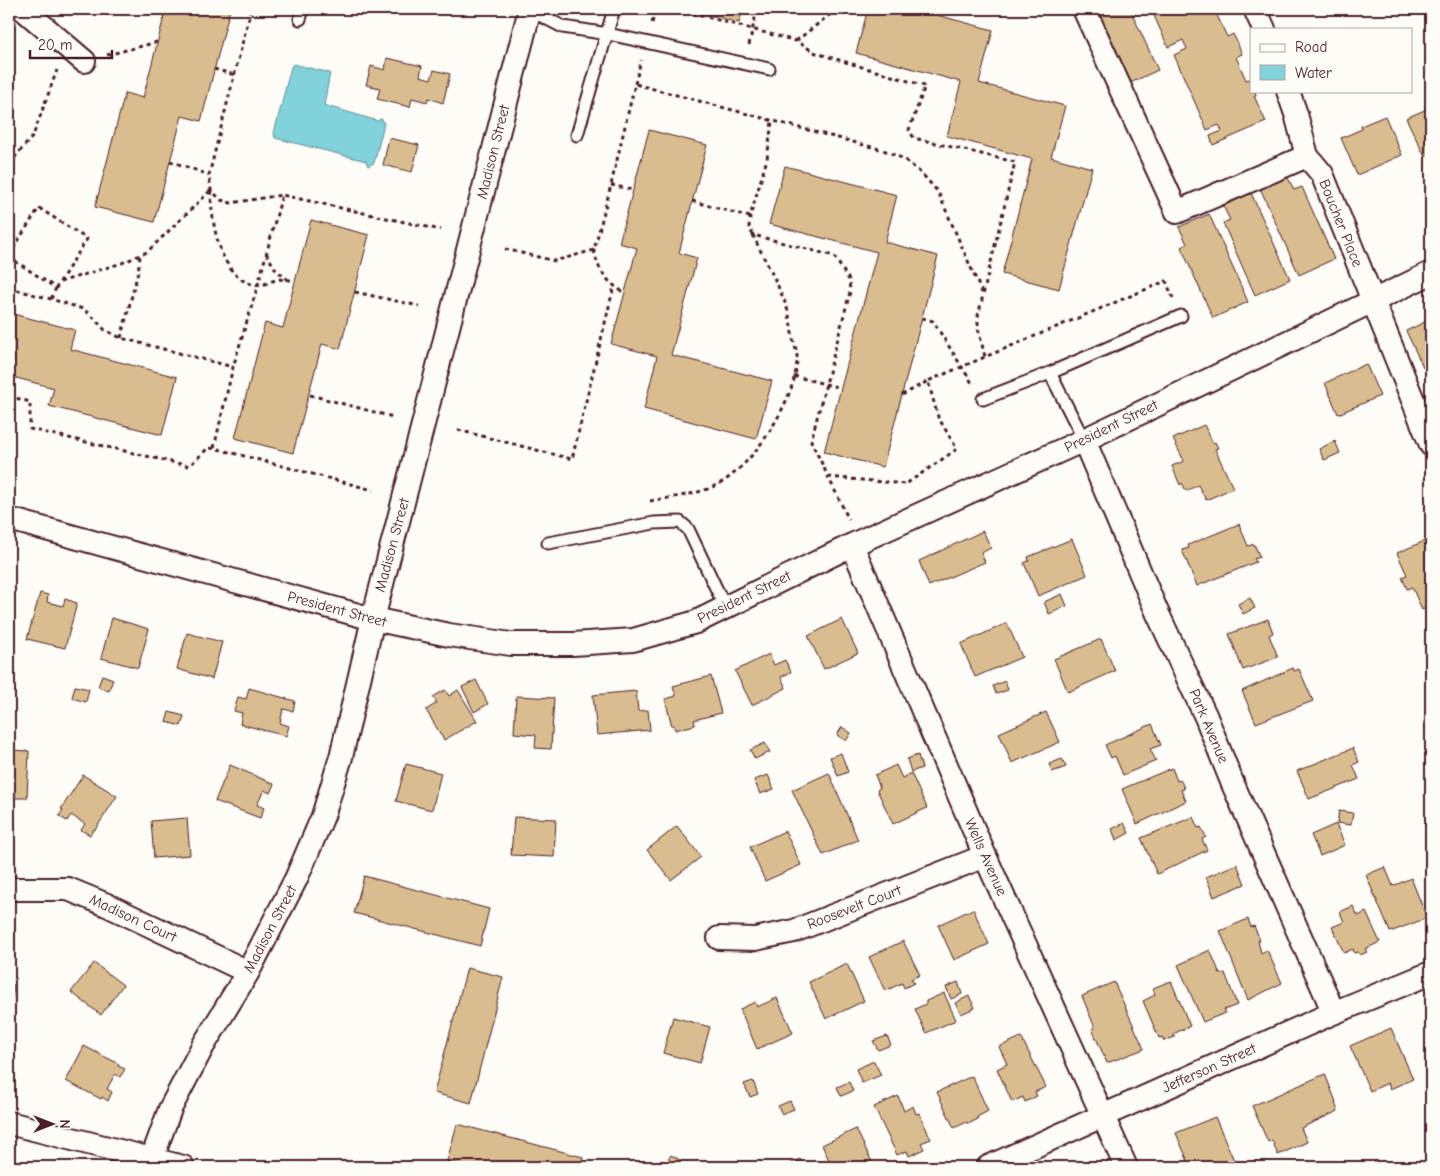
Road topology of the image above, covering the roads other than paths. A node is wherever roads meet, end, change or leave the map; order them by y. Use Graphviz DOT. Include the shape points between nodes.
graph roads {
  1 [pos="23,9"];
  2 [pos="530,9"];
  3 [pos="614,9"];
  4 [pos="1084,9"];
  5 [pos="1255,9"];
  6 [pos="1264,28"];
  7 [pos="608,34"];
  8 [pos="84,61"];
  9 [pos="769,69"];
  10 [pos="1288,92"];
  11 [pos="577,135"];
  12 [pos="1307,156"];
  13 [pos="1431,273"];
  14 [pos="1372,300"];
  15 [pos="1181,316"];
  16 [pos="1050,373"];
  17 [pos="983,399"];
  18 [pos="1084,440"];
  19 [pos="1431,445"];
  20 [pos="9,519"];
  21 [pos="548,543"];
  22 [pos="852,545"];
  23 [pos="725,607"];
  24 [pos="373,619"];
  25 [pos="985,856"];
  26 [pos="12,889"];
  27 [pos="719,938"];
  28 [pos="248,972"];
  29 [pos="1431,973"];
  30 [pos="1333,1013"];
  31 [pos="1102,1115"];
  32 [pos="9,1123"];
  33 [pos="150,1163"];
  34 [pos="183,1167"];
  35 [pos="988,1167"];
  36 [pos="1126,1167"];
  1 -- 8 [label="street"];
  2 -- 7 [label="lane" via="564,27"];
  2 -- 24 [label="street, Madison Street"];
  3 -- 7 [label="lane"];
  4 -- 12 [label="street" via="1177,212"];
  5 -- 6 [label="street"];
  7 -- 9 [label="lane"];
  7 -- 11 [label="lane"];
  10 -- 12 [label="street, Boucher Place"];
  12 -- 14 [label="street, Boucher Place" via="1322,174"];
  13 -- 14 [label="street, President Street"];
  14 -- 18 [label="street, President Street"];
  14 -- 19 [label="street, Boucher Place"];
  15 -- 16 [label="lane"];
  16 -- 17 [label="lane"];
  16 -- 18 [label="lane"];
  18 -- 22 [label="street, President Street"];
  18 -- 30 [label="street, Park Avenue"];
  20 -- 24 [label="street, President Street"];
  21 -- 23 [label="lane" via="654,523 680,522 688,529"];
  22 -- 23 [label="street, President Street"];
  22 -- 25 [label="street, Wells Avenue"];
  23 -- 24 [label="street, President Street" via="696,622 632,640 573,644 511,644"];
  24 -- 28 [label="street, Madison Street" via="341,757 322,816 296,879"];
  25 -- 27 [label="street, Roosevelt Court" via="794,931 755,939"];
  25 -- 31 [label="street, Wells Avenue"];
  26 -- 28 [label="street, Madison Court" via="68,889"];
  28 -- 33 [label="street, Madison Street" via="170,1109"];
  29 -- 30 [label="street, Jefferson Street"];
  30 -- 31 [label="street, Jefferson Street"];
  31 -- 35 [label="street, Jefferson Street"];
  31 -- 36 [label="street, Wells Avenue"];
  32 -- 33 [label="street"];
  33 -- 34 [label="street"];
}
